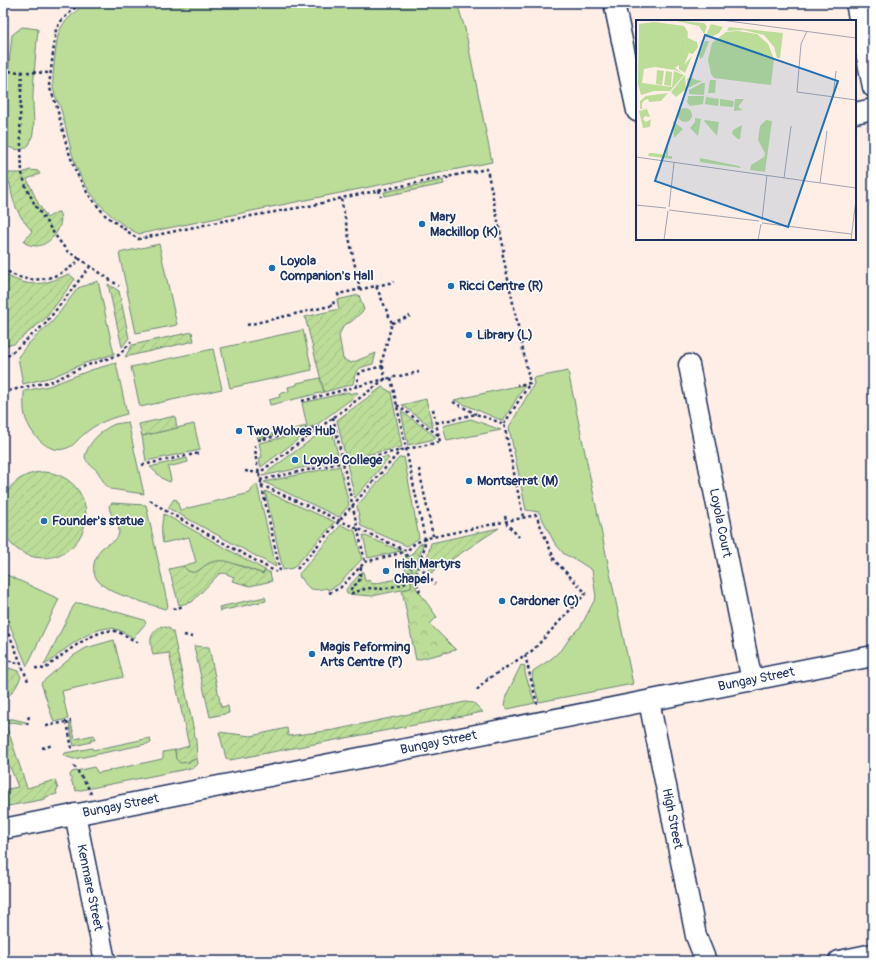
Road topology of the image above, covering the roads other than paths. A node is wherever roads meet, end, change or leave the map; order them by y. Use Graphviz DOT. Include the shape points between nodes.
graph roads {
  1 [pos="614,3"];
  2 [pos="856,3"];
  3 [pos="873,87"];
  4 [pos="636,106"];
  5 [pos="873,109"];
  6 [pos="856,113"];
  7 [pos="689,365"];
  8 [pos="873,656"];
  9 [pos="752,681"];
  10 [pos="649,701"];
  11 [pos="75,814"];
  12 [pos="3,828"];
  13 [pos="696,936"];
  14 [pos="873,954"];
  15 [pos="105,961"];
  16 [pos="696,961"];
  17 [pos="706,961"];
  18 [pos="839,961"];
  1 -- 4 [label="street"];
  2 -- 3 [label="street"];
  5 -- 6 [label="street"];
  7 -- 9 [label="street, Loyola Court"];
  8 -- 9 [label="street, Bungay Street"];
  9 -- 10 [label="street, Bungay Street"];
  10 -- 11 [label="street, Bungay Street"];
  10 -- 13 [label="street, High Street"];
  11 -- 12 [label="street, Bungay Street"];
  11 -- 15 [label="street, Kenmare Street"];
  13 -- 16 [label="street, High Street"];
  13 -- 17 [label="street, High Street"];
  14 -- 18 [label="street"];
}
